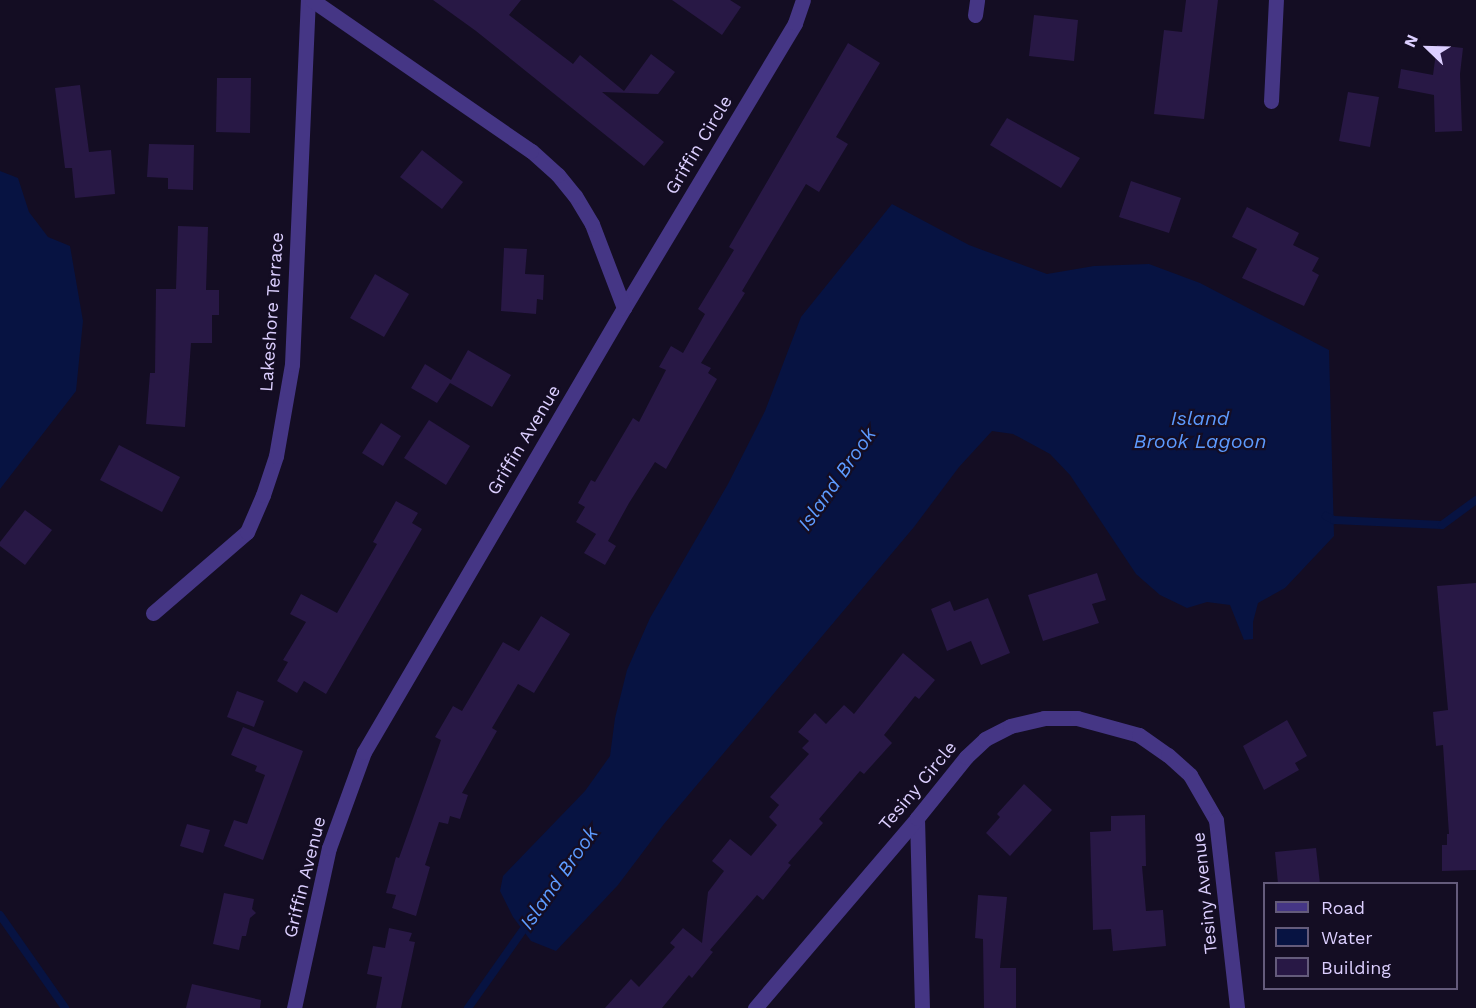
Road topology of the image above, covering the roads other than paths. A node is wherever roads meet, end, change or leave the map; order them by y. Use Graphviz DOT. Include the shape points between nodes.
graph roads {
  1 [pos="310,0"];
  2 [pos="803,0"];
  3 [pos="1276,0"];
  4 [pos="1271,101"];
  5 [pos="624,308"];
  6 [pos="153,613"];
  7 [pos="1168,754"];
  8 [pos="917,818"];
  9 [pos="294,1008"];
  10 [pos="755,1008"];
  11 [pos="922,1008"];
  12 [pos="1237,1008"];
  1 -- 5 [label="street" via="531,151 558,175 592,224"];
  1 -- 6 [label="street, Lakeshore Terrace" via="292,364 276,456 247,532"];
  2 -- 5 [label="street, Griffin Circle" via="795,23"];
  3 -- 4 [label="street"];
  5 -- 9 [label="street, Griffin Avenue" via="364,752 329,848"];
  7 -- 8 [label="street, Tesiny Circle" via="1139,735 1077,718 1044,718 1010,726 985,739 966,757"];
  7 -- 12 [label="street, Tesiny Avenue" via="1190,775 1216,820"];
  8 -- 10 [label="street, Tesiny Circle"];
  8 -- 11 [label="street"];
}
